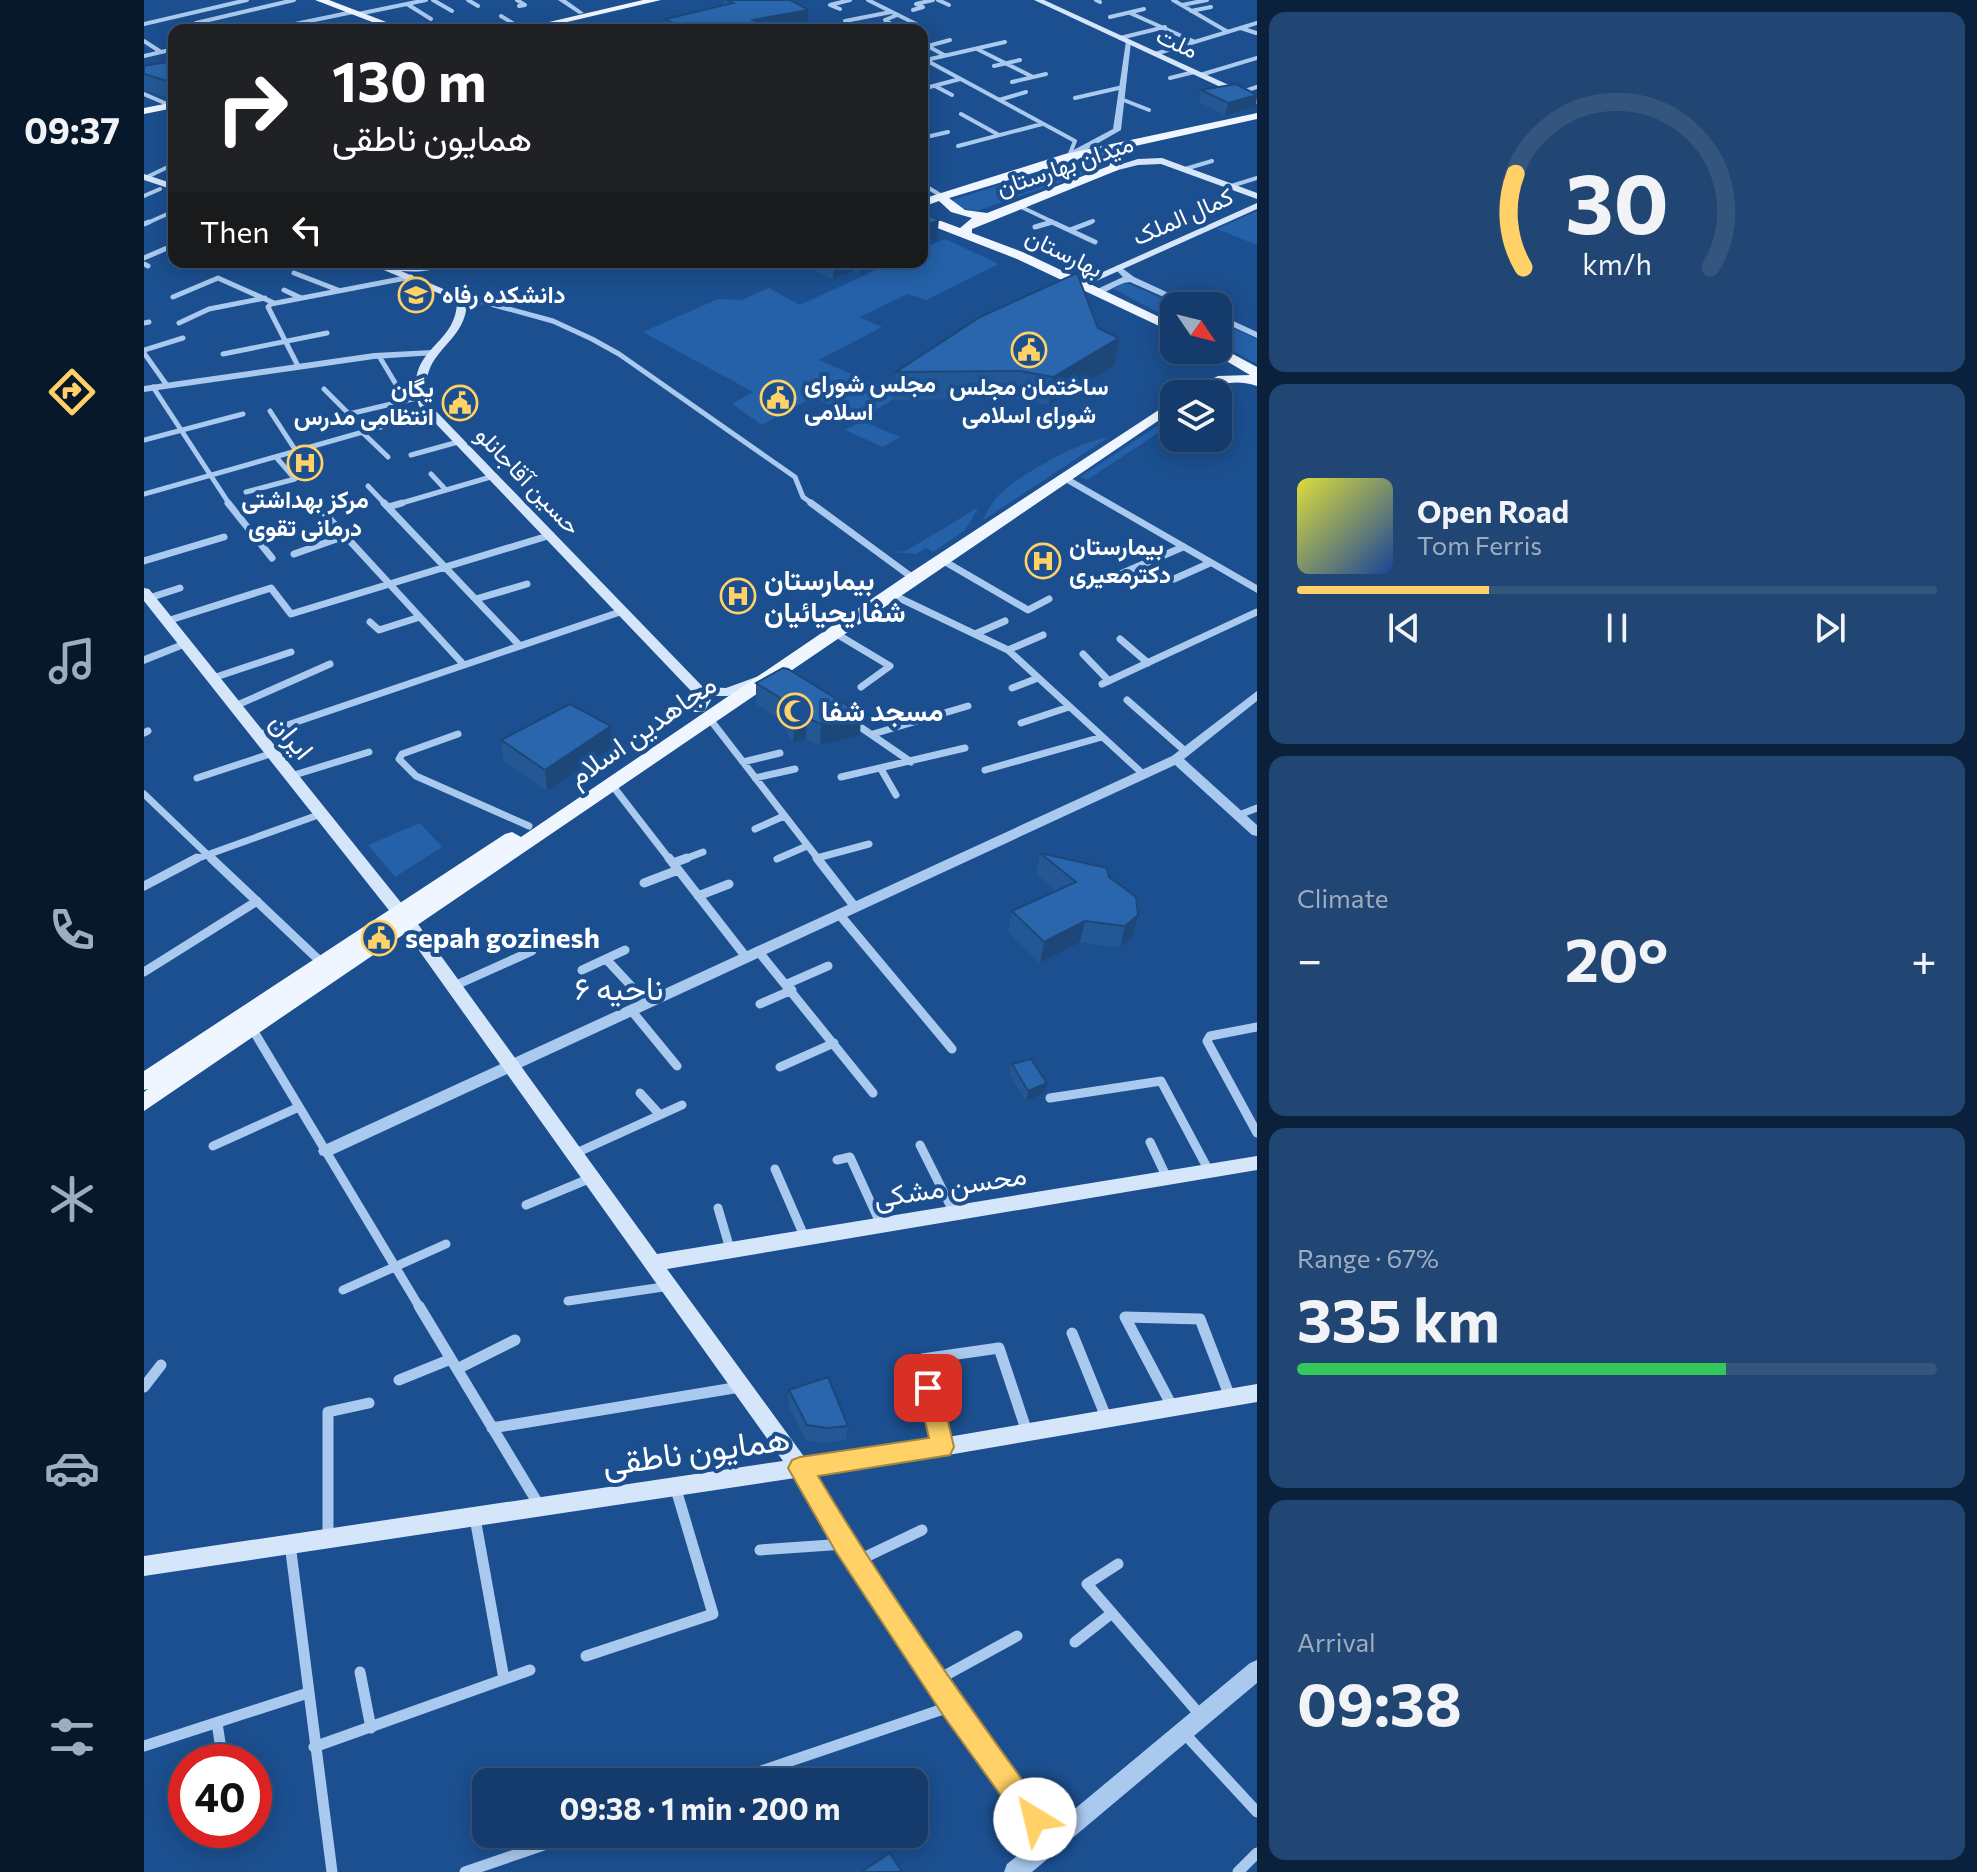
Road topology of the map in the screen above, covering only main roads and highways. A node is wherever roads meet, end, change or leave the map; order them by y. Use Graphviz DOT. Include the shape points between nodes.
graph roads {
  1 [pos="320,0"];
  2 [pos="656,0"];
  3 [pos="1038,0"];
  4 [pos="397,24"];
  5 [pos="540,24"];
  6 [pos="1257,101"];
  7 [pos="168,107"];
  8 [pos="144,111"];
  9 [pos="1257,116"];
  10 [pos="1088,153"];
  11 [pos="1114,168"];
  12 [pos="144,178"];
  13 [pos="144,184"];
  14 [pos="168,188"];
  15 [pos="168,190"];
  16 [pos="942,196"];
  17 [pos="1257,196"];
  18 [pos="928,201"];
  19 [pos="1257,206"];
  20 [pos="987,216"];
  21 [pos="928,220"];
  22 [pos="966,233"];
  23 [pos="393,268"];
  24 [pos="399,268"];
  25 [pos="428,268"];
  26 [pos="435,268"];
  27 [pos="412,273"];
  28 [pos="1081,284"];
  29 [pos="443,289"];
  30 [pos="1160,324"];
  31 [pos="1232,358"];
  32 [pos="1257,373"];
  33 [pos="1221,380"];
  34 [pos="1257,382"];
  35 [pos="1160,413"];
  36 [pos="146,595"];
  37 [pos="780,677"];
  38 [pos="702,706"];
  39 [pos="404,918"];
  40 [pos="144,1082"];
  41 [pos="144,1103"];
  42 [pos="1257,1163"];
  43 [pos="653,1263"];
  44 [pos="1257,1393"];
  45 [pos="800,1468"];
  46 [pos="144,1566"];
  1 -- 4 [label="main road"];
  2 -- 5 [label="main road"];
  3 -- 6 [label="main road, ملت"];
  7 -- 8 [label="main road"];
  9 -- 10 [label="main road, میدان بهارستان"];
  10 -- 11 [label="main road" via="1111,156 1117,161"];
  10 -- 16 [label="main road, میدان بهارستان"];
  11 -- 17 [label="main road, میدان بهارستان" via="1157,160"];
  11 -- 20 [label="main road, میدان بهارستان"];
  12 -- 14 [label="main road"];
  13 -- 15 [label="main road"];
  16 -- 18 [label="main road, میدان بهارستان"];
  16 -- 20 [label="main road" via="959,212"];
  19 -- 28 [label="main road, کمال الملک"];
  20 -- 22 [label="main road, میدان بهارستان"];
  21 -- 22 [label="main road, بهارستان"];
  22 -- 28 [label="main road, بهارستان"];
  23 -- 27 [label="main road"];
  24 -- 27 [label="main road"];
  25 -- 27 [label="main road"];
  26 -- 29 [label="main road" via="432,279"];
  27 -- 29 [label="main road"];
  28 -- 30 [label="main road, بهارستان"];
  29 -- 38 [label="main road, حسین آقاجانلو" via="461,296 463,312 422,369 421,397 430,413 551,535"];
  31 -- 32 [label="main road"];
  33 -- 34 [label="main road"];
  35 -- 37 [label="main road, مجاهدین اسلام" via="834,632"];
  36 -- 39 [label="main road, ایران"];
  37 -- 38 [label="main road, مجاهدین اسلام"];
  37 -- 38 [label="main road" via="728,692"];
  38 -- 39 [label="main road, مجاهدین اسلام"];
  38 -- 39 [label="main road, مجاهدین اسلام" via="612,785"];
  39 -- 40 [label="main road, مجاهدین اسلام" via="323,964"];
  39 -- 41 [label="main road, مجاهدین اسلام"];
  39 -- 43 [label="main road, ایران"];
  42 -- 43 [label="main road, محسن مشکی"];
  43 -- 45 [label="main road, ایران"];
  44 -- 45 [label="main road, همایون ناطقی"];
  45 -- 46 [label="main road, همایون ناطقی"];
}
